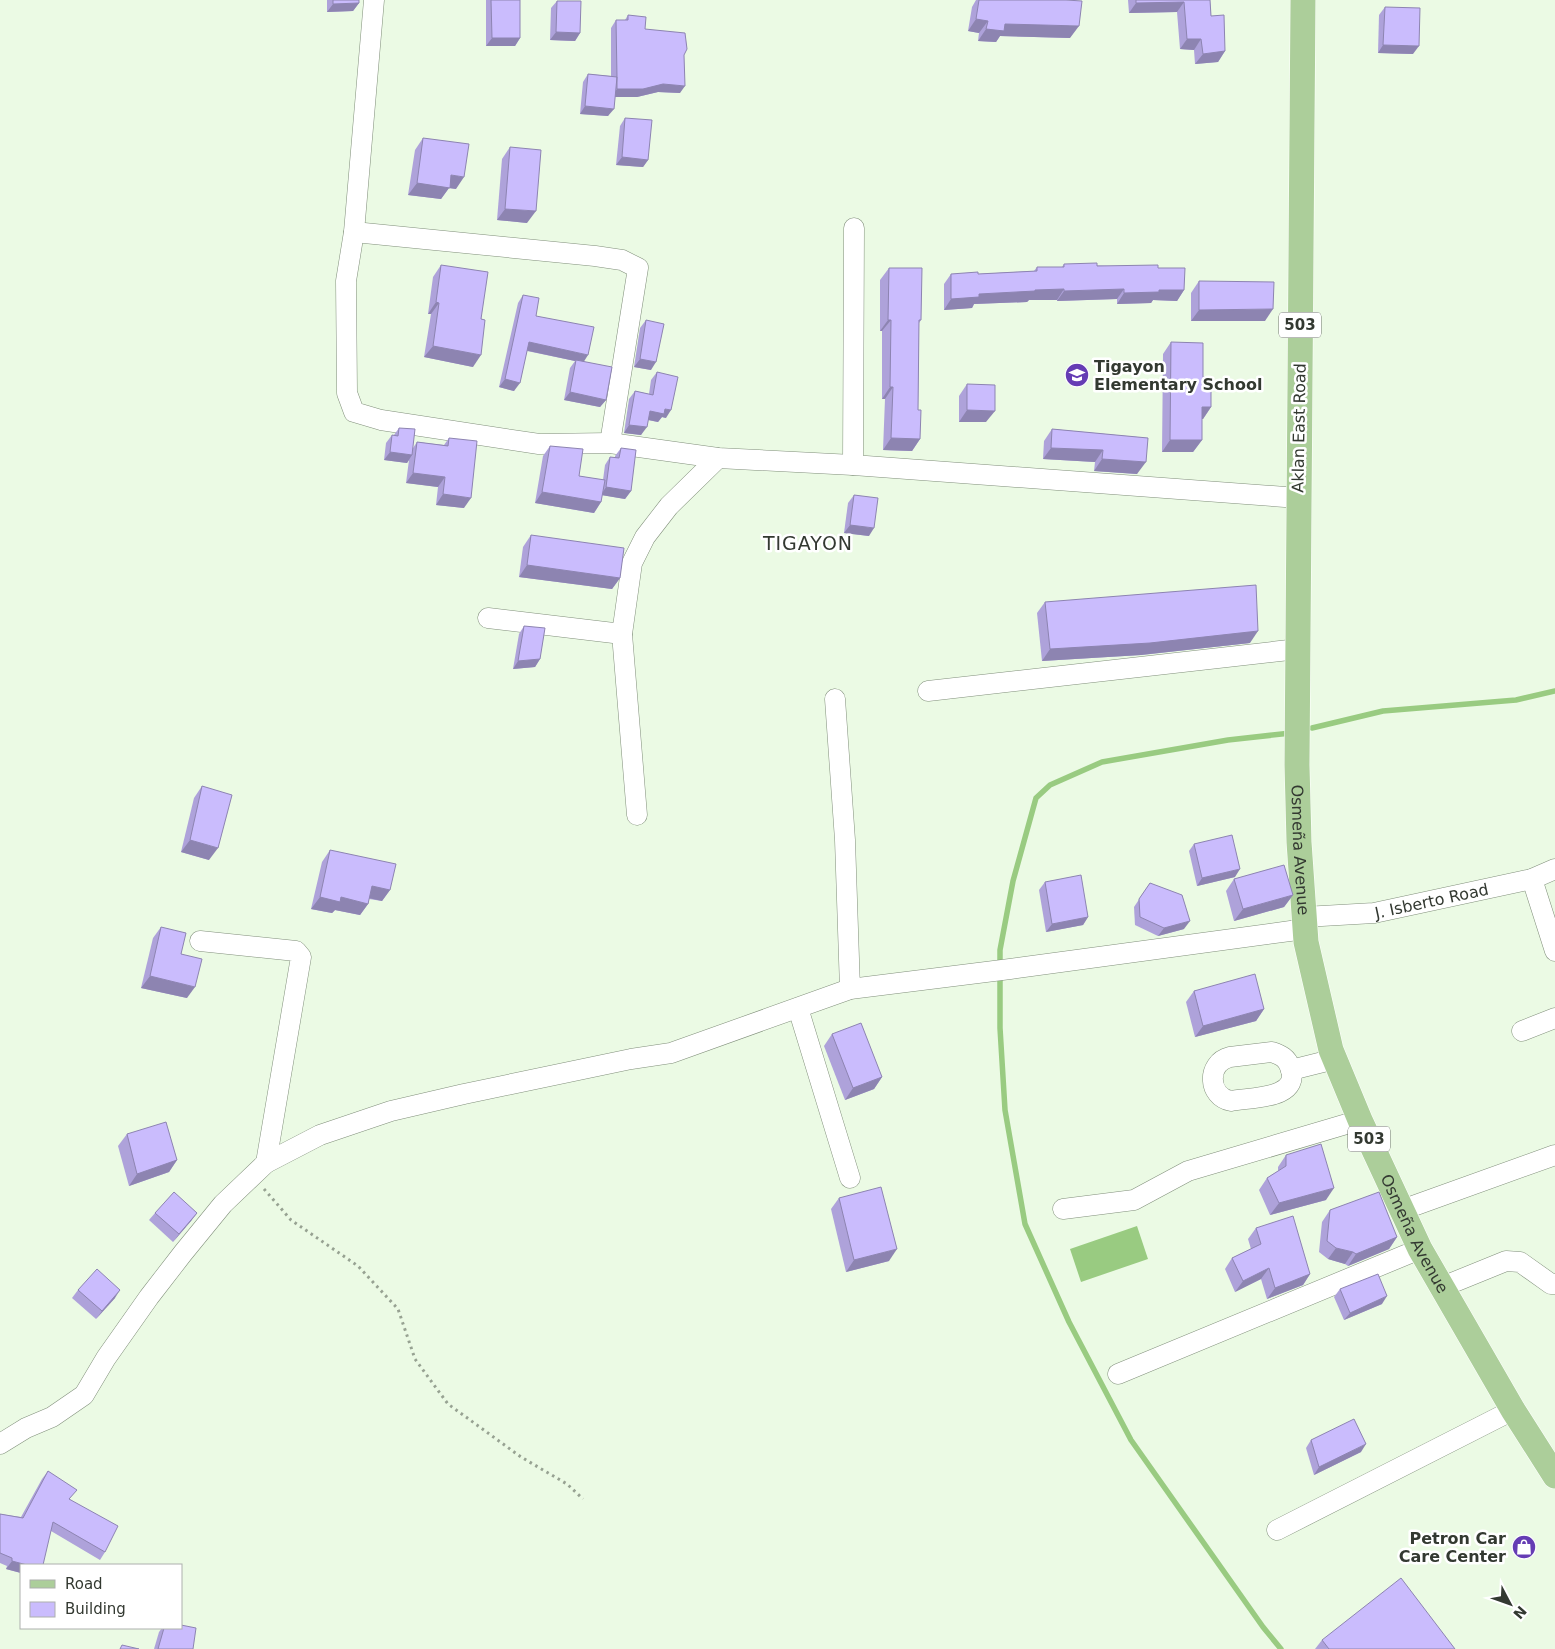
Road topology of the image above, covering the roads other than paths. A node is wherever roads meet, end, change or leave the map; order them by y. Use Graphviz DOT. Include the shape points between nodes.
graph roads {
  1 [pos="374,0"];
  2 [pos="1303,0"];
  3 [pos="854,228"];
  4 [pos="354,232"];
  5 [pos="610,443"];
  6 [pos="718,458"];
  7 [pos="853,465"];
  8 [pos="1298,498"];
  9 [pos="488,618"];
  10 [pos="622,634"];
  11 [pos="1298,649"];
  12 [pos="928,691"];
  13 [pos="836,698"];
  14 [pos="1297,765"];
  15 [pos="637,816"];
  16 [pos="1555,869"];
  17 [pos="1532,879"];
  18 [pos="1304,923"];
  19 [pos="200,941"];
  20 [pos="1555,951"];
  21 [pos="850,989"];
  22 [pos="798,1008"];
  23 [pos="1555,1018"];
  24 [pos="1522,1032"];
  25 [pos="1335,1059"];
  26 [pos="1291,1070"];
  27 [pos="1360,1120"];
  28 [pos="1555,1155"];
  29 [pos="259,1170"];
  30 [pos="850,1178"];
  31 [pos="1063,1209"];
  32 [pos="1402,1210"];
  33 [pos="1420,1249"];
  34 [pos="1555,1284"];
  35 [pos="1442,1287"];
  36 [pos="1118,1374"];
  37 [pos="1513,1410"];
  38 [pos="0,1444"];
  39 [pos="1555,1476"];
  40 [pos="1277,1530"];
  1 -- 4 [label="street"];
  2 -- 8 [label="main road, Aklan East Road / 503"];
  3 -- 7 [label="street"];
  4 -- 5 [label="street" via="346,281 347,393 354,412 381,420 540,444"];
  4 -- 5 [label="street" via="595,256 622,260 638,268"];
  5 -- 6 [label="street"];
  6 -- 7 [label="street"];
  6 -- 10 [label="street" via="669,506 645,537 632,563"];
  7 -- 8 [label="street"];
  8 -- 11 [label="main road, Aklan East Road / 503"];
  9 -- 10 [label="street"];
  10 -- 15 [label="street"];
  11 -- 12 [label="street"];
  11 -- 14 [label="main road, Aklan East Road / 503"];
  13 -- 21 [label="street"];
  14 -- 18 [label="main road, Osmeña Avenue / 503"];
  16 -- 17 [label="street, J. Isberto Road"];
  17 -- 18 [label="street, J. Isberto Road" via="1374,913"];
  17 -- 20 [label="street"];
  18 -- 21 [label="street, J. Isberto Road" via="1010,969"];
  18 -- 25 [label="main road, Osmeña Avenue / 503"];
  19 -- 29 [label="street" via="296,951 301,957"];
  21 -- 22 [label="street, J. Isberto Road"];
  22 -- 29 [label="street, J. Isberto Road" via="671,1053 391,1111 320,1135"];
  22 -- 30 [label="street"];
  23 -- 24 [label="street"];
  25 -- 26 [label="street"];
  25 -- 27 [label="main road, Osmeña Avenue / 503"];
  27 -- 31 [label="street" via="1188,1171 1134,1200"];
  27 -- 32 [label="main road, Osmeña Avenue / 503"];
  28 -- 32 [label="street"];
  29 -- 38 [label="street, J. Isberto Road" via="223,1204 183,1253 106,1358 84,1396"];
  32 -- 33 [label="main road, Osmeña Avenue / 503"];
  33 -- 35 [label="main road, Osmeña Avenue / 503"];
  33 -- 36 [label="street"];
  34 -- 35 [label="street" via="1520,1262 1506,1261"];
  35 -- 37 [label="main road, Osmeña Avenue / 503"];
  37 -- 39 [label="main road, Osmeña Avenue / 503"];
  37 -- 40 [label="street"];
}
